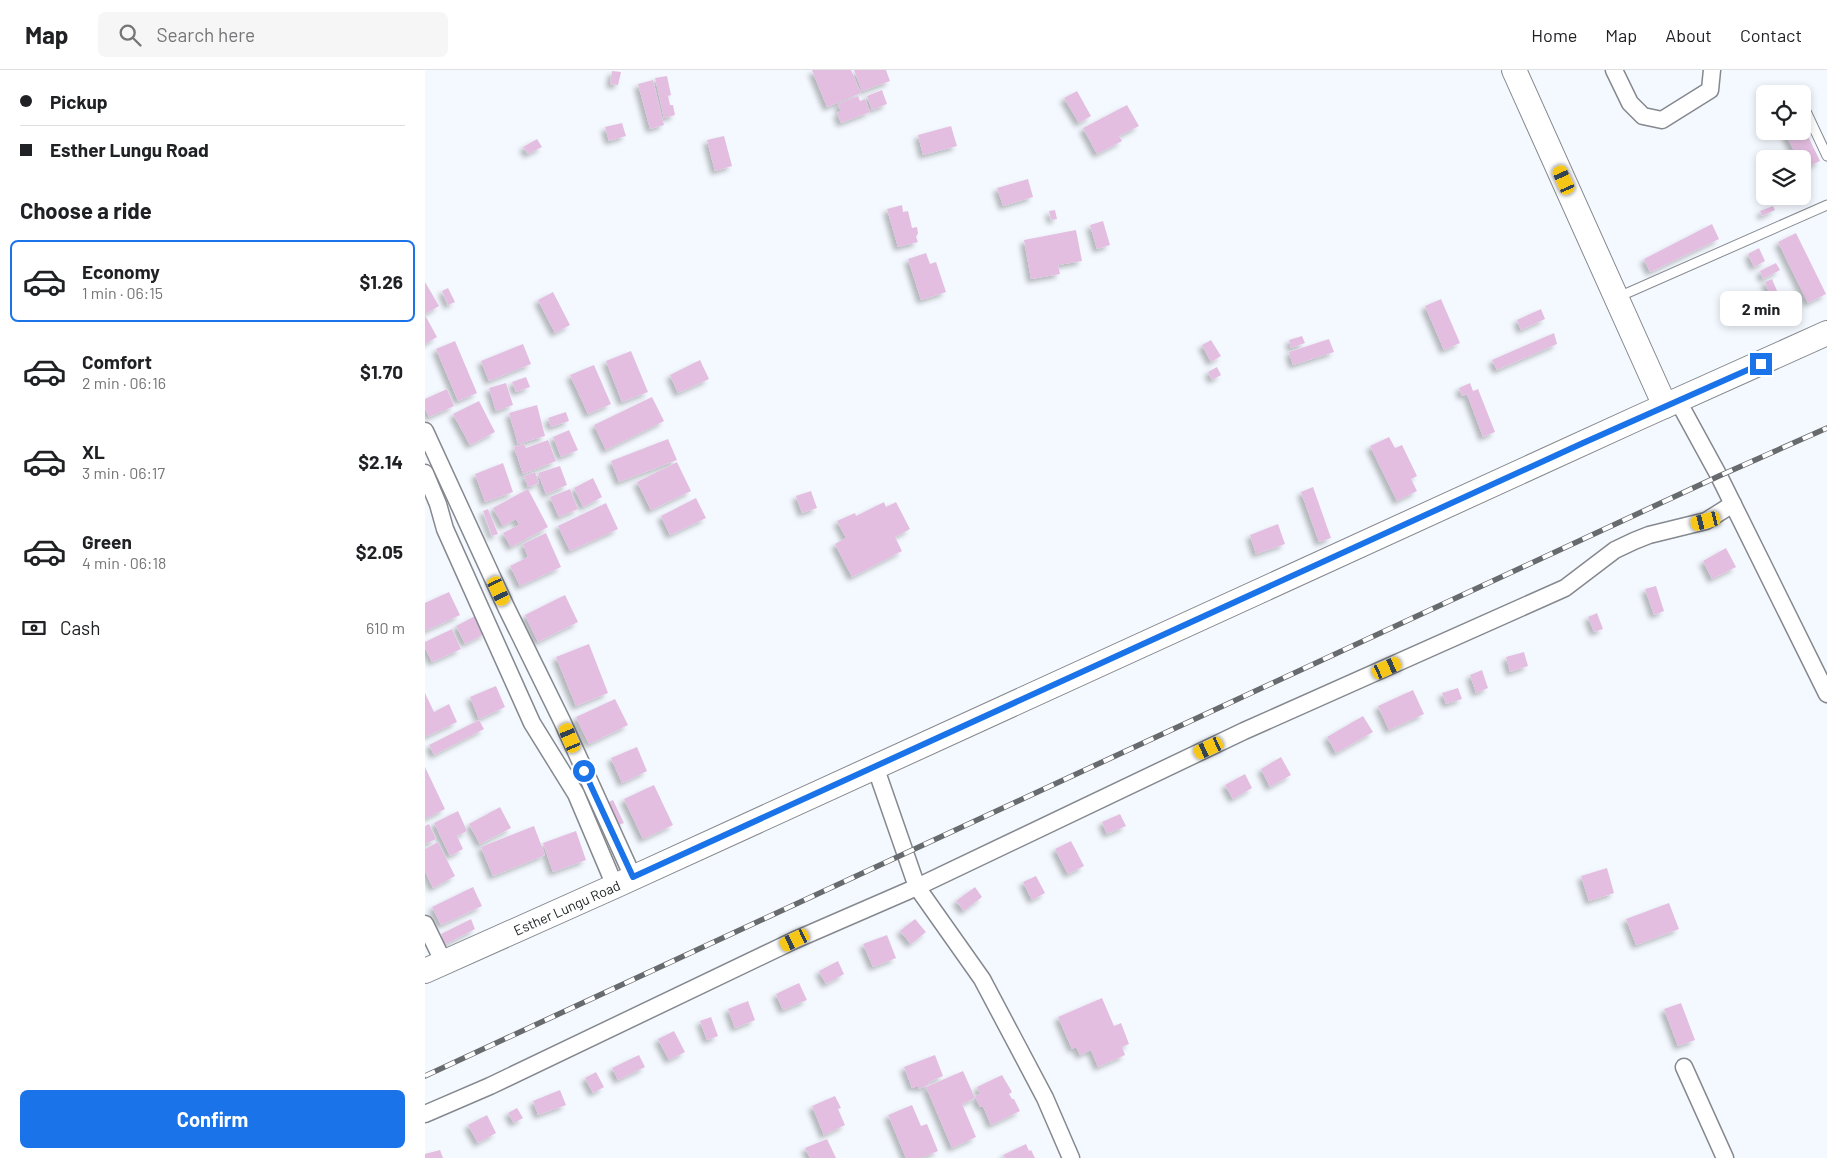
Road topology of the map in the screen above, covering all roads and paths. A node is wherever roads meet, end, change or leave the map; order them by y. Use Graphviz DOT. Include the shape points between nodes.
graph roads {
  1 [pos="1514,70"];
  2 [pos="1614,70"];
  3 [pos="1712,70"];
  4 [pos="1811,122"];
  5 [pos="1827,156"];
  6 [pos="1827,205"];
  7 [pos="1616,298"];
  8 [pos="1827,333"];
  9 [pos="1671,404"];
  10 [pos="425,431"];
  11 [pos="425,473"];
  12 [pos="1733,504"];
  13 [pos="1827,694"];
  14 [pos="875,766"];
  15 [pos="624,882"];
  16 [pos="917,887"];
  17 [pos="425,924"];
  18 [pos="434,967"];
  19 [pos="1684,1066"];
  20 [pos="425,1114"];
  21 [pos="1071,1158"];
  22 [pos="1725,1158"];
  1 -- 7 [label="street"];
  2 -- 3 [label="street" via="1630,103 1643,116 1662,120 1710,90"];
  4 -- 5 [label="lane"];
  6 -- 7 [label="lane"];
  7 -- 9 [label="street"];
  8 -- 9 [label="street, Esther Lungu Road"];
  9 -- 12 [label="street"];
  9 -- 14 [label="street, Esther Lungu Road"];
  10 -- 15 [label="street" via="562,721"];
  11 -- 15 [label="street" via="445,529 532,723 576,794"];
  12 -- 13 [label="street"];
  12 -- 16 [label="street" via="1706,521 1649,535 1621,547 1565,588 1244,731"];
  14 -- 15 [label="street, Esther Lungu Road"];
  14 -- 16 [label="street"];
  15 -- 18 [label="street, Esther Lungu Road"];
  16 -- 20 [label="street" via="795,940"];
  16 -- 21 [label="street" via="982,979 1045,1098"];
  17 -- 18 [label="street"];
  19 -- 22 [label="street"];
}
